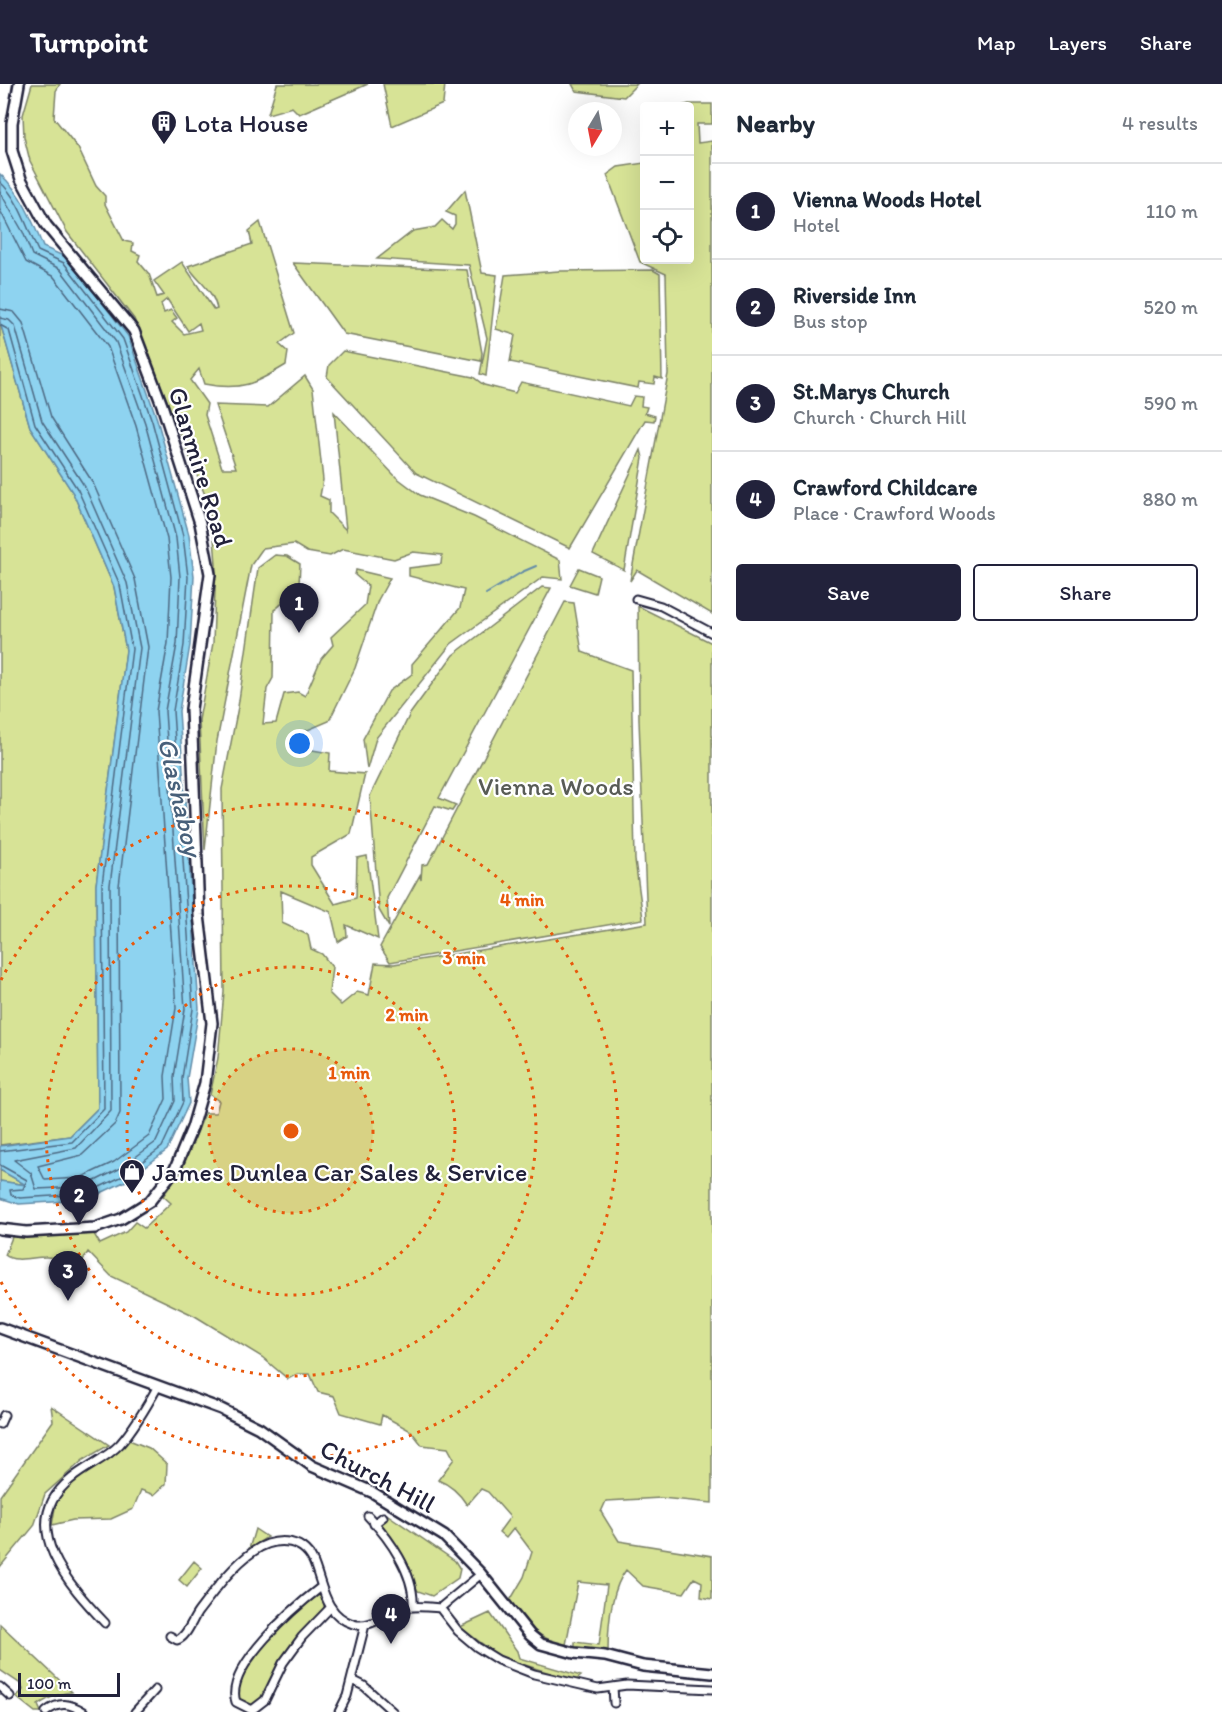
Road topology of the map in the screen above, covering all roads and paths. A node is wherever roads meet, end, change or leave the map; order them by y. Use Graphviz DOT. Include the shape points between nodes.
graph roads {
  1 [pos="19,84"];
  2 [pos="636,599"];
  3 [pos="712,633"];
  4 [pos="0,1229"];
  5 [pos="0,1328"];
  6 [pos="158,1386"];
  7 [pos="4,1415"];
  8 [pos="0,1424"];
  9 [pos="368,1516"];
  10 [pos="383,1517"];
  11 [pos="374,1524"];
  12 [pos="481,1574"];
  13 [pos="321,1587"];
  14 [pos="413,1606"];
  15 [pos="331,1607"];
  16 [pos="441,1608"];
  17 [pos="105,1623"];
  18 [pos="365,1625"];
  19 [pos="170,1636"];
  20 [pos="712,1673"];
  21 [pos="352,1680"];
  22 [pos="0,1687"];
  23 [pos="614,1688"];
  24 [pos="712,1689"];
  25 [pos="155,1690"];
  26 [pos="10,1696"];
  27 [pos="614,1703"];
  28 [pos="46,1712"];
  29 [pos="84,1712"];
  30 [pos="135,1712"];
  31 [pos="339,1712"];
  32 [pos="393,1712"];
  1 -- 4 [label="main road, Glanmire Road" via="12,151 21,179 46,225 135,331 200,523 210,574 191,709 199,915 212,1023 205,1083 192,1128 163,1187 138,1210 94,1228 26,1232"];
  2 -- 3 [label="street" via="661,606"];
  5 -- 6 [label="main road, Church Hill"];
  6 -- 12 [label="main road, Church Hill" via="240,1418 312,1466 372,1492 444,1536"];
  6 -- 17 [label="street" via="119,1445 71,1478 49,1509 46,1530 53,1554 75,1591"];
  7 -- 8 [label="street"];
  9 -- 11 [label="street"];
  10 -- 11 [label="street"];
  11 -- 14 [label="street" via="406,1573"];
  12 -- 16 [label="street"];
  12 -- 20 [label="main road, Church Hill" via="530,1635 551,1648 643,1666"];
  13 -- 15 [label="street"];
  13 -- 15 [label="street" via="269,1635 238,1678 234,1688 236,1702 252,1710 262,1704 292,1650"];
  13 -- 19 [label="street" via="312,1560 299,1546 269,1542 237,1566 185,1626 180,1640"];
  14 -- 16 [label="street"];
  14 -- 18 [label="street"];
  15 -- 18 [label="street" via="350,1623"];
  16 -- 23 [label="street" via="458,1631 504,1662 583,1687"];
  18 -- 21 [label="street"];
  21 -- 31 [label="street"];
  21 -- 32 [label="street"];
  22 -- 26 [label="street"];
  23 -- 24 [label="street" via="627,1685"];
  23 -- 27 [label="street"];
  25 -- 30 [label="street"];
  28 -- 29 [label="street" via="55,1704 65,1704"];
}
